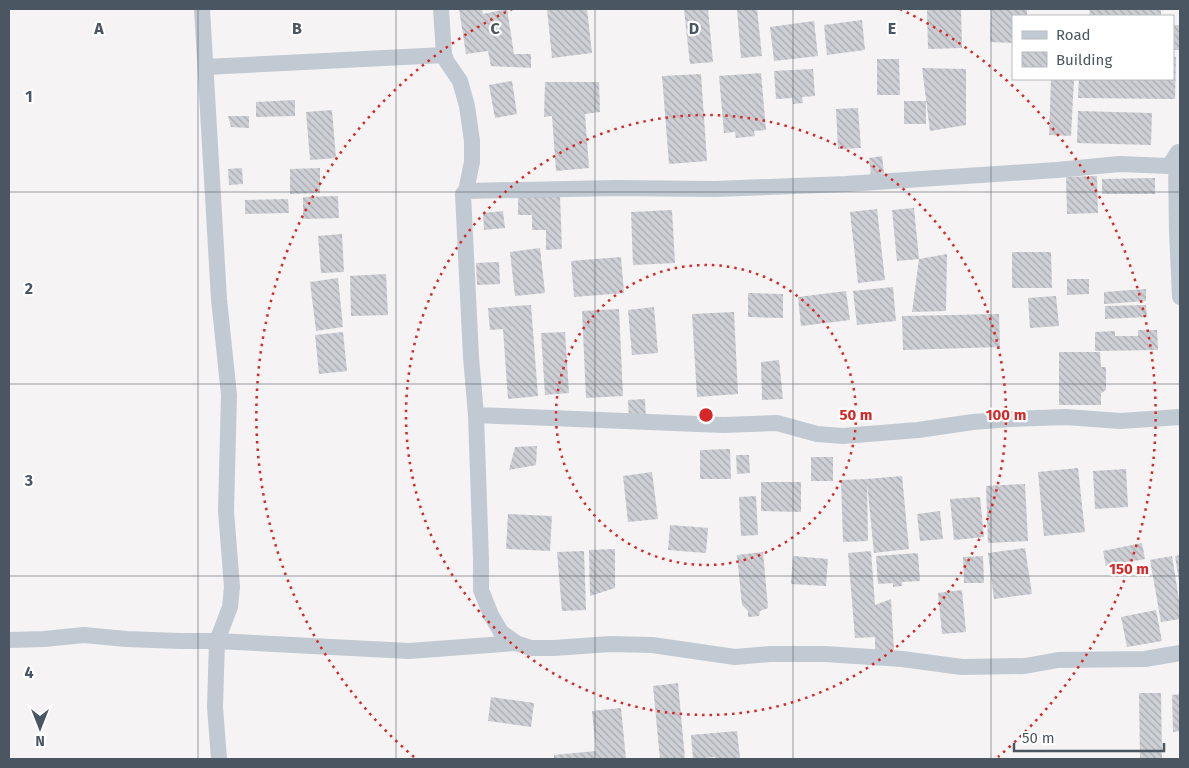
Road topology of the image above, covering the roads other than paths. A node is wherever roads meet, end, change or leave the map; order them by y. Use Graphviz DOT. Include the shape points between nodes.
graph roads {
  1 [pos="202,9"];
  2 [pos="441,9"];
  3 [pos="444,55"];
  4 [pos="206,67"];
  5 [pos="1179,149"];
  6 [pos="466,191"];
  7 [pos="1180,297"];
  8 [pos="476,415"];
  9 [pos="1180,417"];
  10 [pos="9,640"];
  11 [pos="217,641"];
  12 [pos="516,643"];
  13 [pos="1180,654"];
  14 [pos="219,759"];
  1 -- 4 [label="street"];
  2 -- 3 [label="street"];
  3 -- 4 [label="street"];
  3 -- 6 [label="street" via="460,82 467,106 472,162"];
  4 -- 11 [label="street" via="218,290 229,395 226,511 232,587 230,606"];
  5 -- 6 [label="street" via="1169,166 1119,164 846,184 715,189"];
  5 -- 7 [label="street" via="1176,162"];
  6 -- 8 [label="street" via="463,194"];
  8 -- 9 [label="street" via="723,425 777,423 817,434 843,436 1011,419 1066,417 1120,421"];
  8 -- 12 [label="street" via="481,590 501,632"];
  10 -- 11 [label="street" via="84,635"];
  11 -- 12 [label="street" via="409,651"];
  11 -- 14 [label="street" via="215,707"];
  12 -- 13 [label="street" via="532,648 652,645 735,657 824,654 962,666 1025,666 1058,660 1145,659"];
}
